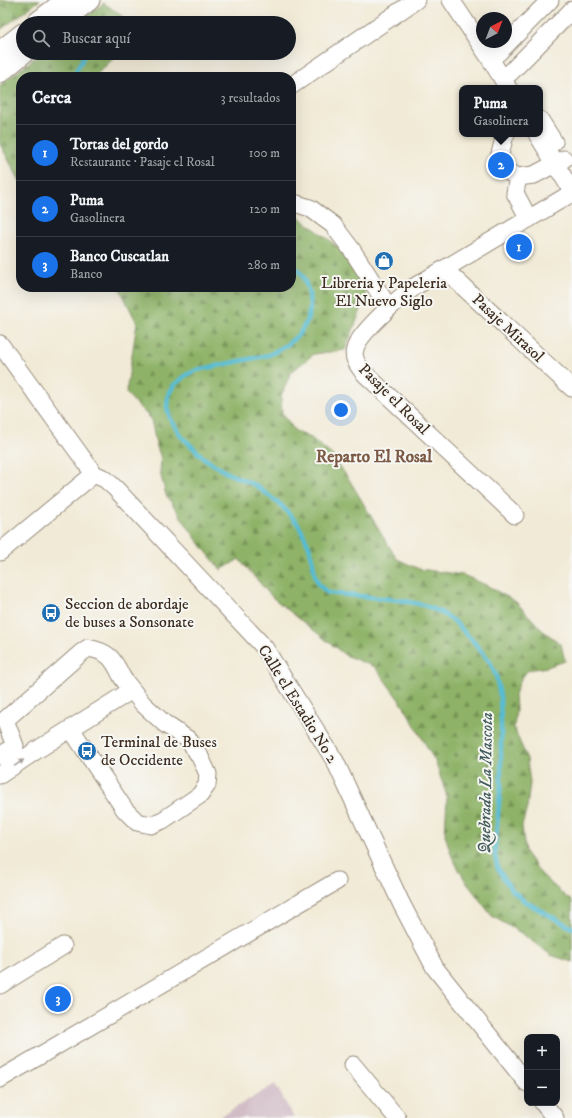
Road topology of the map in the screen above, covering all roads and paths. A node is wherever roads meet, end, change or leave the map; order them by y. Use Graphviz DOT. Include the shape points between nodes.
graph roads {
  1 [pos="67,0"];
  2 [pos="89,0"];
  3 [pos="416,0"];
  4 [pos="450,0"];
  5 [pos="463,0"];
  6 [pos="550,0"];
  7 [pos="572,10"];
  8 [pos="52,16"];
  9 [pos="56,16"];
  10 [pos="476,21"];
  11 [pos="512,33"];
  12 [pos="16,39"];
  13 [pos="494,48"];
  14 [pos="0,52"];
  15 [pos="16,59"];
  16 [pos="0,72"];
  17 [pos="509,81"];
  18 [pos="296,83"];
  19 [pos="543,125"];
  20 [pos="504,137"];
  21 [pos="540,137"];
  22 [pos="500,154"];
  23 [pos="567,166"];
  24 [pos="572,192"];
  25 [pos="296,204"];
  26 [pos="529,219"];
  27 [pos="444,269"];
  28 [pos="388,308"];
  29 [pos="0,344"];
  30 [pos="572,388"];
  31 [pos="94,474"];
  32 [pos="515,515"];
  33 [pos="0,552"];
  34 [pos="132,690"];
  35 [pos="71,729"];
  36 [pos="0,756"];
  37 [pos="0,775"];
  38 [pos="337,881"];
  39 [pos="63,946"];
  40 [pos="0,985"];
  41 [pos="353,1065"];
  42 [pos="0,1079"];
  43 [pos="524,1079"];
  44 [pos="545,1106"];
  45 [pos="397,1118"];
  46 [pos="555,1118"];
  1 -- 8 [label="main road"];
  2 -- 9 [label="main road"];
  3 -- 18 [label="street"];
  4 -- 17 [label="street"];
  5 -- 10 [label="street"];
  6 -- 11 [label="street"];
  7 -- 17 [label="street"];
  12 -- 14 [label="main road"];
  13 -- 17 [label="street"];
  15 -- 16 [label="main road"];
  19 -- 23 [label="street"];
  20 -- 22 [label="street"];
  21 -- 23 [label="street"];
  23 -- 24 [label="street"];
  23 -- 26 [label="street" via="534,175 514,175 515,193"];
  24 -- 26 [label="street, Pasaje el Rosal"];
  25 -- 28 [label="street" via="310,208 333,225 352,250"];
  26 -- 27 [label="street, Pasaje el Rosal"];
  27 -- 28 [label="street, Pasaje el Rosal" via="405,293"];
  27 -- 30 [label="street, Pasaje Mirasol"];
  28 -- 32 [label="street, Pasaje el Rosal" via="357,344 354,350 358,365"];
  29 -- 31 [label="street, Calle el Estadio No 2"];
  31 -- 33 [label="street"];
  31 -- 43 [label="street, Calle el Estadio No 2" via="115,488 264,647 335,760 434,968"];
  34 -- 35 [label="street"];
  34 -- 35 [label="street" via="143,704 188,740 208,774 207,785 200,795 163,820 151,825 137,822 125,810"];
  34 -- 36 [label="street" via="108,655 88,648 5,720 15,746"];
  37 -- 35 [label="street, one-way"];
  38 -- 42 [label="street"];
  39 -- 40 [label="street"];
  41 -- 45 [label="street"];
  44 -- 46 [label="street"];
}
